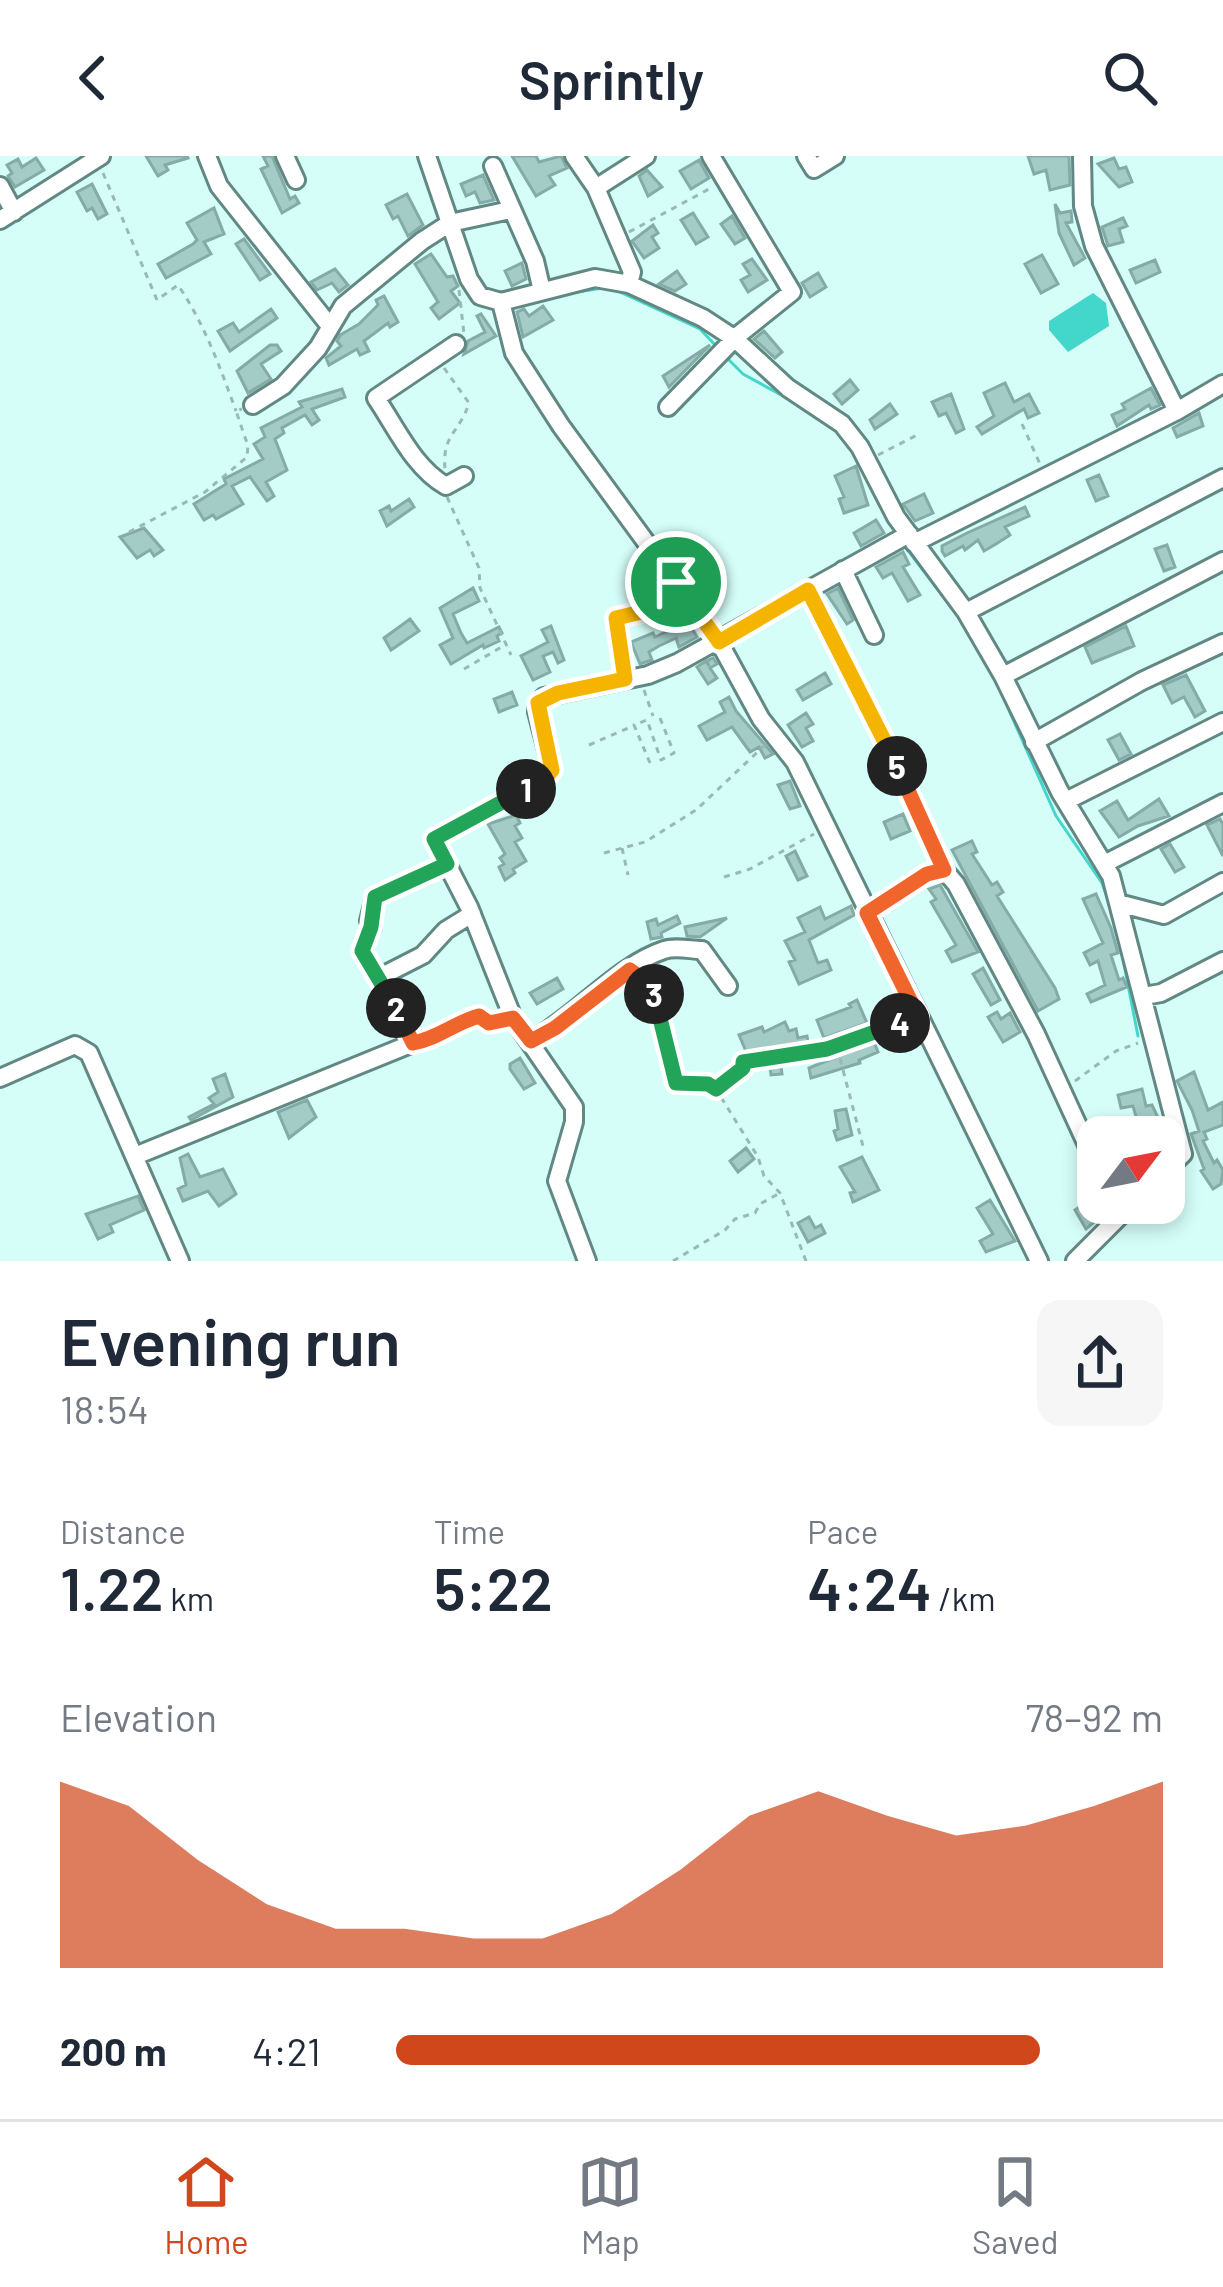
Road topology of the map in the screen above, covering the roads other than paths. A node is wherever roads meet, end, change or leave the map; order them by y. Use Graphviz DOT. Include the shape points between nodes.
graph roads {
  1 [pos="207,156"];
  2 [pos="285,156"];
  3 [pos="427,156"];
  4 [pos="574,156"];
  5 [pos="646,156"];
  6 [pos="711,156"];
  7 [pos="806,156"];
  8 [pos="835,156"];
  9 [pos="1082,156"];
  10 [pos="98,157"];
  11 [pos="493,166"];
  12 [pos="296,180"];
  13 [pos="0,186"];
  14 [pos="596,188"];
  15 [pos="510,210"];
  16 [pos="7,216"];
  17 [pos="450,223"];
  18 [pos="629,284"];
  19 [pos="542,291"];
  20 [pos="501,302"];
  21 [pos="329,325"];
  22 [pos="734,339"];
  23 [pos="456,344"];
  24 [pos="1223,384"];
  25 [pos="668,407"];
  26 [pos="245,408"];
  27 [pos="1177,411"];
  28 [pos="464,476"];
  29 [pos="1223,478"];
  30 [pos="912,539"];
  31 [pos="1223,561"];
  32 [pos="843,570"];
  33 [pos="808,590"];
  34 [pos="966,612"];
  35 [pos="874,635"];
  36 [pos="719,642"];
  37 [pos="1223,643"];
  38 [pos="1003,676"];
  39 [pos="1223,722"];
  40 [pos="1034,742"];
  41 [pos="1066,801"];
  42 [pos="1223,803"];
  43 [pos="447,864"];
  44 [pos="1104,864"];
  45 [pos="944,870"];
  46 [pos="1223,882"];
  47 [pos="1118,903"];
  48 [pos="867,913"];
  49 [pos="472,914"];
  50 [pos="1223,961"];
  51 [pos="378,978"];
  52 [pos="728,986"];
  53 [pos="1144,996"];
  54 [pos="513,1018"];
  55 [pos="531,1041"];
  56 [pos="413,1043"];
  57 [pos="0,1078"];
  58 [pos="1172,1116"];
  59 [pos="1077,1123"];
  60 [pos="134,1156"];
  61 [pos="1107,1224"];
  62 [pos="180,1261"];
  63 [pos="587,1261"];
  64 [pos="1039,1261"];
  65 [pos="1075,1261"];
  1 -- 21 [label="street" via="219,185"];
  2 -- 12 [label="street"];
  3 -- 17 [label="street"];
  4 -- 14 [label="street"];
  5 -- 14 [label="street"];
  6 -- 22 [label="street" via="792,292"];
  7 -- 8 [label="street" via="814,169"];
  9 -- 27 [label="street" via="1094,245"];
  10 -- 16 [label="street"];
  11 -- 15 [label="street"];
  13 -- 16 [label="street"];
  14 -- 18 [label="street" via="632,272"];
  15 -- 17 [label="street"];
  15 -- 19 [label="street"];
  17 -- 20 [label="street" via="480,296"];
  17 -- 21 [label="street"];
  18 -- 19 [label="street" via="595,278"];
  18 -- 22 [label="street"];
  19 -- 20 [label="street"];
  20 -- 36 [label="street" via="514,353"];
  21 -- 26 [label="street" via="283,386"];
  22 -- 25 [label="street"];
  22 -- 30 [label="street" via="842,424"];
  23 -- 28 [label="street" via="376,398 422,473 446,486"];
  24 -- 27 [label="street"];
  27 -- 30 [label="street"];
  29 -- 34 [label="street"];
  30 -- 32 [label="street"];
  30 -- 34 [label="street"];
  31 -- 38 [label="street"];
  32 -- 33 [label="street"];
  32 -- 35 [label="street"];
  33 -- 36 [label="street"];
  33 -- 45 [label="street"];
  34 -- 38 [label="street"];
  36 -- 43 [label="street" via="633,678 538,703 552,770 434,839"];
  36 -- 48 [label="street" via="795,762"];
  37 -- 40 [label="street"];
  38 -- 40 [label="street"];
  39 -- 41 [label="street"];
  40 -- 41 [label="street"];
  41 -- 44 [label="street"];
  42 -- 44 [label="street"];
  43 -- 49 [label="street"];
  43 -- 51 [label="street" via="375,897 362,951"];
  44 -- 47 [label="street"];
  45 -- 48 [label="street"];
  45 -- 59 [label="street"];
  46 -- 47 [label="street" via="1164,914"];
  47 -- 53 [label="street"];
  48 -- 64 [label="street"];
  49 -- 51 [label="street" via="422,956"];
  49 -- 54 [label="street"];
  50 -- 53 [label="street"];
  51 -- 56 [label="street"];
  52 -- 55 [label="street" via="702,950 667,948"];
  53 -- 58 [label="street"];
  54 -- 55 [label="street"];
  54 -- 56 [label="street" via="489,1023 479,1016"];
  55 -- 63 [label="street" via="574,1106 556,1180"];
  56 -- 60 [label="street"];
  57 -- 60 [label="street" via="75,1046 89,1053"];
  60 -- 62 [label="street"];
  61 -- 65 [label="street"];
}
